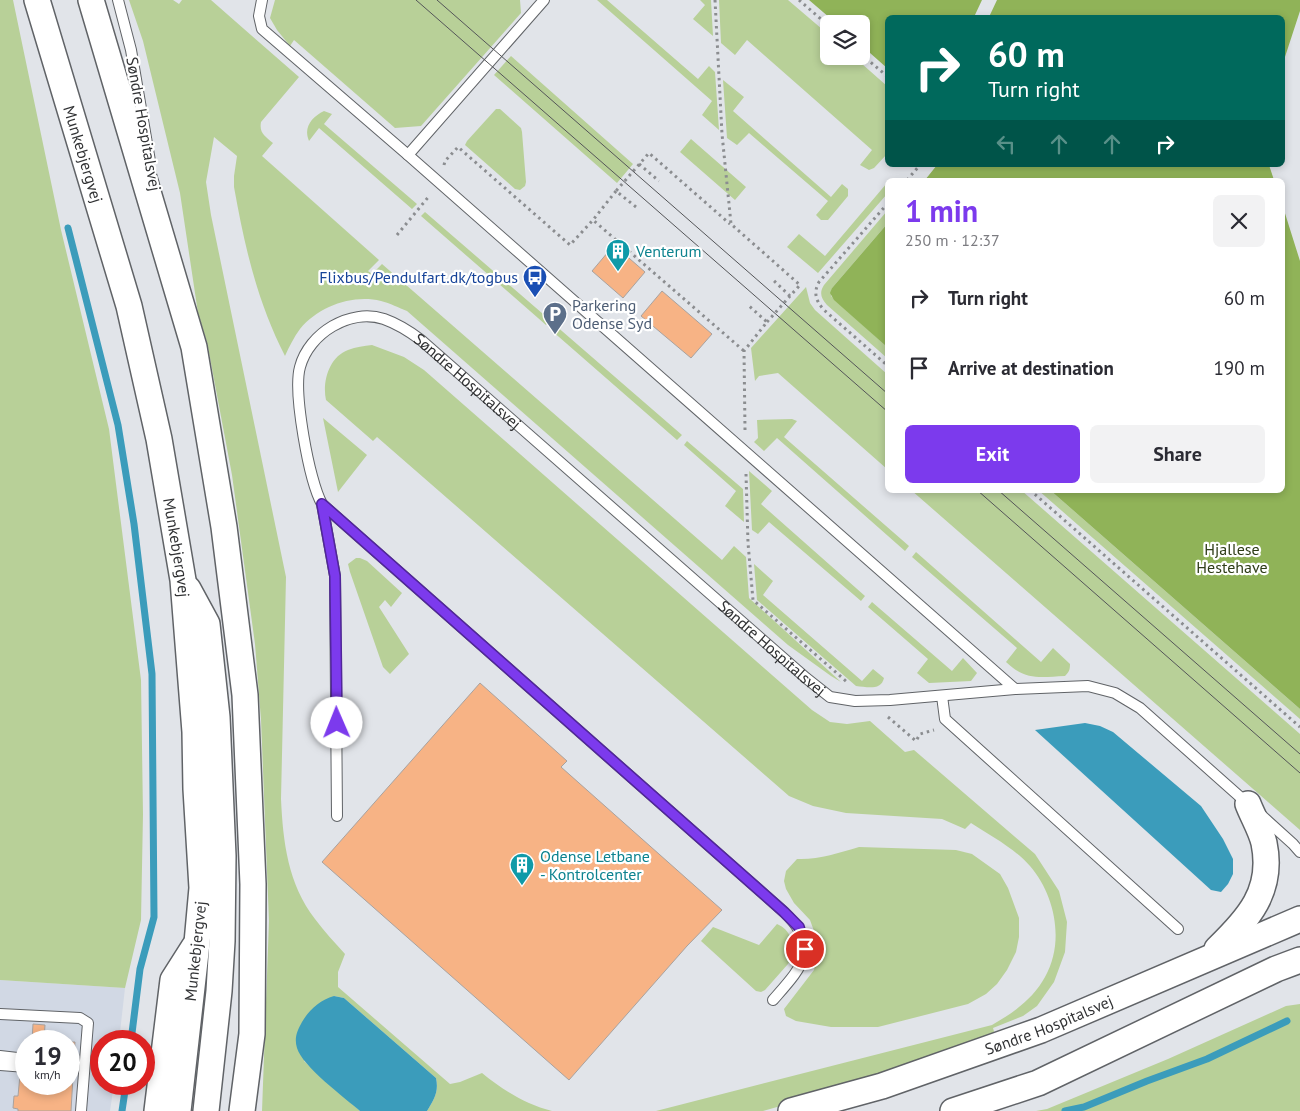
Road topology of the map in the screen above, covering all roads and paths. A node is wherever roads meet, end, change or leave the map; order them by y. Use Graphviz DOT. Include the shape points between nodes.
graph roads {
  1 [pos="37,0"];
  2 [pos="91,0"];
  3 [pos="118,0"];
  4 [pos="262,0"];
  5 [pos="544,0"];
  6 [pos="715,0"];
  7 [pos="799,0"];
  8 [pos="820,18"];
  9 [pos="870,62"];
  10 [pos="885,74"];
  11 [pos="408,155"];
  12 [pos="639,164"];
  13 [pos="918,167"];
  14 [pos="910,178"];
  15 [pos="659,181"];
  16 [pos="440,183"];
  17 [pos="616,191"];
  18 [pos="885,206"];
  19 [pos="636,208"];
  20 [pos="593,220"];
  21 [pos="731,224"];
  22 [pos="397,235"];
  23 [pos="165,248"];
  24 [pos="772,279"];
  25 [pos="790,296"];
  26 [pos="748,305"];
  27 [pos="767,322"];
  28 [pos="744,350"];
  29 [pos="885,363"];
  30 [pos="746,452"];
  31 [pos="1033,493"];
  32 [pos="322,504"];
  33 [pos="183,580"];
  34 [pos="1015,689"];
  35 [pos="942,696"];
  36 [pos="869,701"];
  37 [pos="951,724"];
  38 [pos="1300,727"];
  39 [pos="1248,804"];
  40 [pos="337,816"];
  41 [pos="1300,852"];
  42 [pos="1300,920"];
  43 [pos="1178,929"];
  44 [pos="197,943"];
  45 [pos="1206,960"];
  46 [pos="1300,960"];
  47 [pos="773,1000"];
  48 [pos="5,1014"];
  49 [pos="0,1056"];
  50 [pos="15,1058"];
  51 [pos="0,1065"];
  52 [pos="15,1066"];
  53 [pos="81,1111"];
  54 [pos="157,1111"];
  55 [pos="178,1111"];
  56 [pos="206,1111"];
  57 [pos="242,1111"];
  58 [pos="791,1111"];
  59 [pos="953,1111"];
  1 -- 33 [label="street, Munkebjergvej" via="129,306 159,439"];
  2 -- 23 [label="street"];
  3 -- 23 [label="lane, Søndre Hospitalsvej" via="131,50"];
  4 -- 11 [label="lane" via="258,16 262,29"];
  5 -- 11 [label="lane"];
  6 -- 21 [label="path" via="721,124"];
  7 -- 8 [label="path"];
  9 -- 10 [label="path"];
  11 -- 16 [label="lane"];
  12 -- 15 [label="path"];
  12 -- 17 [label="path"];
  12 -- 21 [label="path" via="649,153"];
  13 -- 14 [label="path"];
  16 -- 20 [label="path" via="445,161 458,146 570,245"];
  16 -- 22 [label="path"];
  16 -- 30 [label="lane"];
  17 -- 19 [label="path"];
  17 -- 20 [label="path"];
  18 -- 29 [label="path" via="819,282 815,296 824,310"];
  20 -- 28 [label="path"];
  21 -- 25 [label="path" via="800,285"];
  23 -- 57 [label="street" via="194,347 224,527 245,695 253,960 252,1034"];
  24 -- 25 [label="path"];
  25 -- 27 [label="path"];
  26 -- 27 [label="path"];
  27 -- 28 [label="path"];
  28 -- 30 [label="path"];
  30 -- 34 [label="lane"];
  30 -- 36 [label="path" via="753,600"];
  31 -- 38 [label="path"];
  32 -- 36 [label="lane, Søndre Hospitalsvej" via="312,477 301,421 300,365 314,341 331,327 355,318 383,319 410,332 433,351 816,686 830,696"];
  32 -- 40 [label="lane, Søndre Hospitalsvej" via="335,576"];
  32 -- 47 [label="lane" via="799,927 804,956 798,970"];
  33 -- 44 [label="street, Munkebjergvej" via="195,732 202,888"];
  33 -- 56 [label="street" via="207,624 218,727 223,856 222,942"];
  34 -- 35 [label="lane, Søndre Hospitalsvej"];
  34 -- 39 [label="lane, Søndre Hospitalsvej" via="1088,686 1115,693 1140,708"];
  35 -- 36 [label="lane, Søndre Hospitalsvej"];
  35 -- 37 [label="lane" via="945,719"];
  36 -- 37 [label="path" via="916,741 920,734"];
  37 -- 43 [label="lane"];
  39 -- 41 [label="lane, Søndre Hospitalsvej"];
  39 -- 45 [label="street" via="1264,841 1267,861 1264,882 1258,902 1242,924"];
  42 -- 45 [label="street, Søndre Hospitalsvej"];
  44 -- 54 [label="street" via="173,980"];
  44 -- 55 [label="street, Munkebjergvej"];
  45 -- 58 [label="street, Søndre Hospitalsvej" via="1041,1030 882,1086"];
  46 -- 59 [label="street" via="1038,1083"];
  48 -- 53 [label="lane" via="80,1018 88,1024"];
  49 -- 50 [label="lane"];
  51 -- 52 [label="lane"];
}
